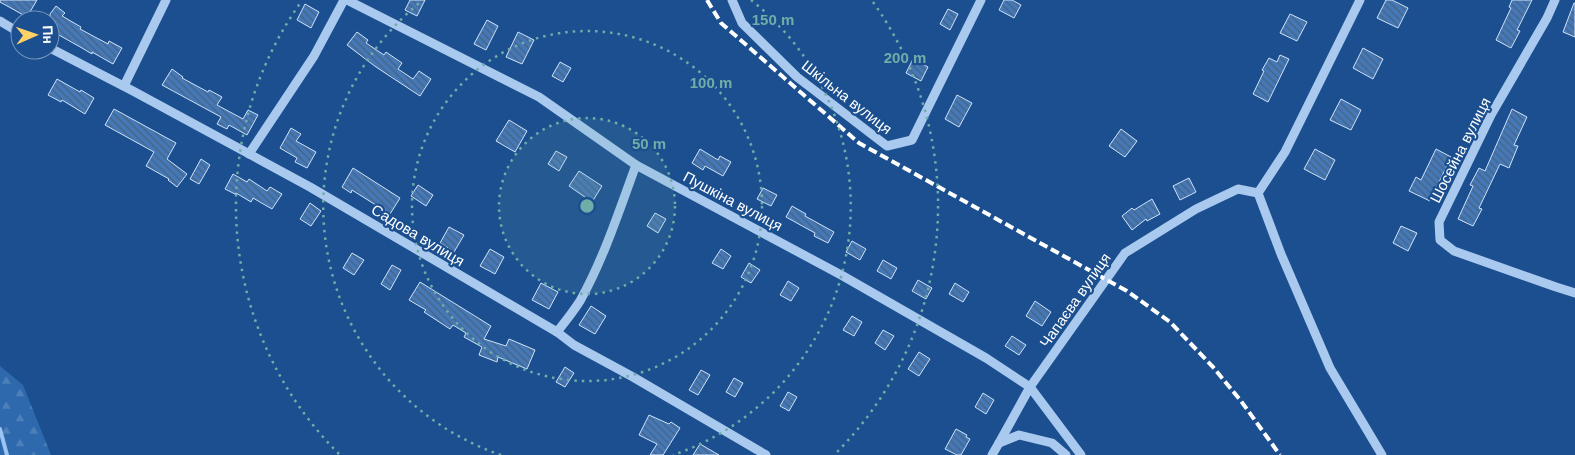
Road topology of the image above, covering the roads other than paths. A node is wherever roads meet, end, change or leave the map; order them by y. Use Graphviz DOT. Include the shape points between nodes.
graph roads {
  1 [pos="166,0"];
  2 [pos="346,0"];
  3 [pos="732,0"];
  4 [pos="981,0"];
  5 [pos="1360,0"];
  6 [pos="1555,0"];
  7 [pos="60,53"];
  8 [pos="124,86"];
  9 [pos="249,154"];
  10 [pos="636,165"];
  11 [pos="1258,193"];
  12 [pos="1575,292"];
  13 [pos="557,332"];
  14 [pos="1030,387"];
  15 [pos="999,443"];
  16 [pos="766,455"];
  17 [pos="992,455"];
  18 [pos="1066,455"];
  19 [pos="1082,455"];
  20 [pos="1382,455"];
  1 -- 8 [label="street"];
  2 -- 9 [label="street" via="314,56"];
  2 -- 10 [label="street, Пушкіна вулиця" via="539,97"];
  3 -- 4 [label="street, Шкільна вулиця" via="742,23 797,77 887,146 912,140"];
  5 -- 11 [label="street" via="1284,152"];
  6 -- 12 [label="street, Шосейна вулиця" via="1491,115 1439,222 1440,240 1454,252"];
  7 -- 8 [label="street, Садова вулиця"];
  8 -- 9 [label="street, Садова вулиця"];
  9 -- 13 [label="street, Садова вулиця"];
  10 -- 13 [label="street" via="596,268 579,302"];
  10 -- 14 [label="street, Пушкіна вулиця" via="910,313"];
  11 -- 14 [label="street, Чапаєва вулиця" via="1238,189 1196,209 1125,252"];
  11 -- 20 [label="street" via="1330,368"];
  13 -- 16 [label="street, Садова вулиця" via="574,346"];
  14 -- 15 [label="street, Чапаєва вулиця"];
  14 -- 19 [label="street, Пушкіна вулиця"];
  15 -- 17 [label="street"];
  15 -- 18 [label="street" via="1019,435 1052,443"];
}
